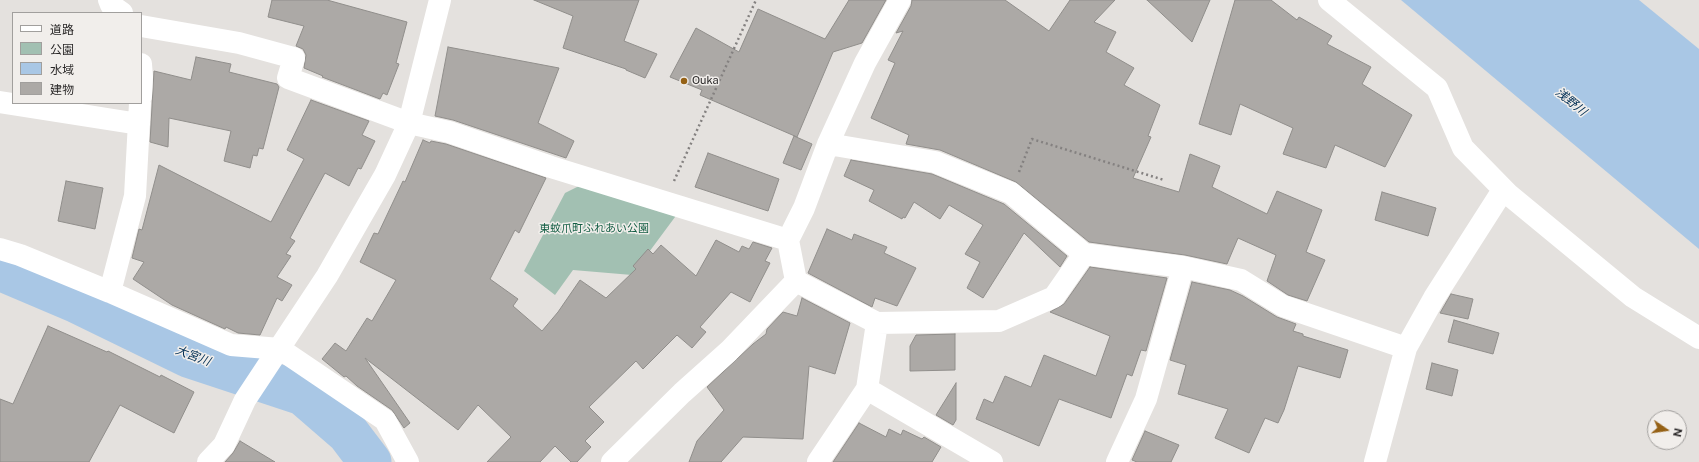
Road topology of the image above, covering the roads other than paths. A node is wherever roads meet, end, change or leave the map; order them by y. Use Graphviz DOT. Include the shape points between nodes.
graph roads {
  1 [pos="109,0"];
  2 [pos="440,0"];
  3 [pos="900,0"];
  4 [pos="1329,0"];
  5 [pos="121,12"];
  6 [pos="142,26"];
  7 [pos="0,102"];
  8 [pos="12,103"];
  9 [pos="25,104"];
  10 [pos="140,113"];
  11 [pos="409,124"];
  12 [pos="828,144"];
  13 [pos="1503,190"];
  14 [pos="788,240"];
  15 [pos="0,249"];
  16 [pos="1084,254"];
  17 [pos="1183,267"];
  18 [pos="796,281"];
  19 [pos="110,292"];
  20 [pos="877,324"];
  21 [pos="1699,338"];
  22 [pos="1406,348"];
  23 [pos="280,349"];
  24 [pos="867,389"];
  25 [pos="208,462"];
  26 [pos="408,462"];
  27 [pos="612,462"];
  28 [pos="818,462"];
  29 [pos="992,462"];
  30 [pos="1118,462"];
  31 [pos="1374,462"];
  1 -- 5 [label="street" via="111,5"];
  2 -- 11 [label="street"];
  3 -- 12 [label="street" via="865,63"];
  4 -- 13 [label="street" via="1437,88 1463,148"];
  6 -- 11 [label="street" via="238,43 294,58 288,78"];
  7 -- 8 [label="street"];
  9 -- 10 [label="street"];
  10 -- 19 [label="street" via="134,196"];
  11 -- 14 [label="street" via="449,132 552,167"];
  11 -- 23 [label="street" via="385,175 327,276"];
  12 -- 14 [label="street" via="804,208"];
  12 -- 16 [label="street" via="935,162 1011,193"];
  13 -- 21 [label="street" via="1633,297"];
  13 -- 22 [label="street" via="1434,298"];
  14 -- 18 [label="street"];
  15 -- 19 [label="street"];
  16 -- 17 [label="street"];
  16 -- 20 [label="street" via="1054,297 999,321"];
  17 -- 22 [label="street" via="1241,280 1283,306"];
  17 -- 30 [label="street" via="1146,399"];
  18 -- 20 [label="street"];
  18 -- 27 [label="street" via="729,351"];
  19 -- 23 [label="street" via="231,345"];
  20 -- 24 [label="street"];
  22 -- 31 [label="street"];
  23 -- 25 [label="street" via="245,400 224,444"];
  23 -- 26 [label="street" via="385,420"];
  24 -- 28 [label="street"];
  24 -- 29 [label="street"];
}
